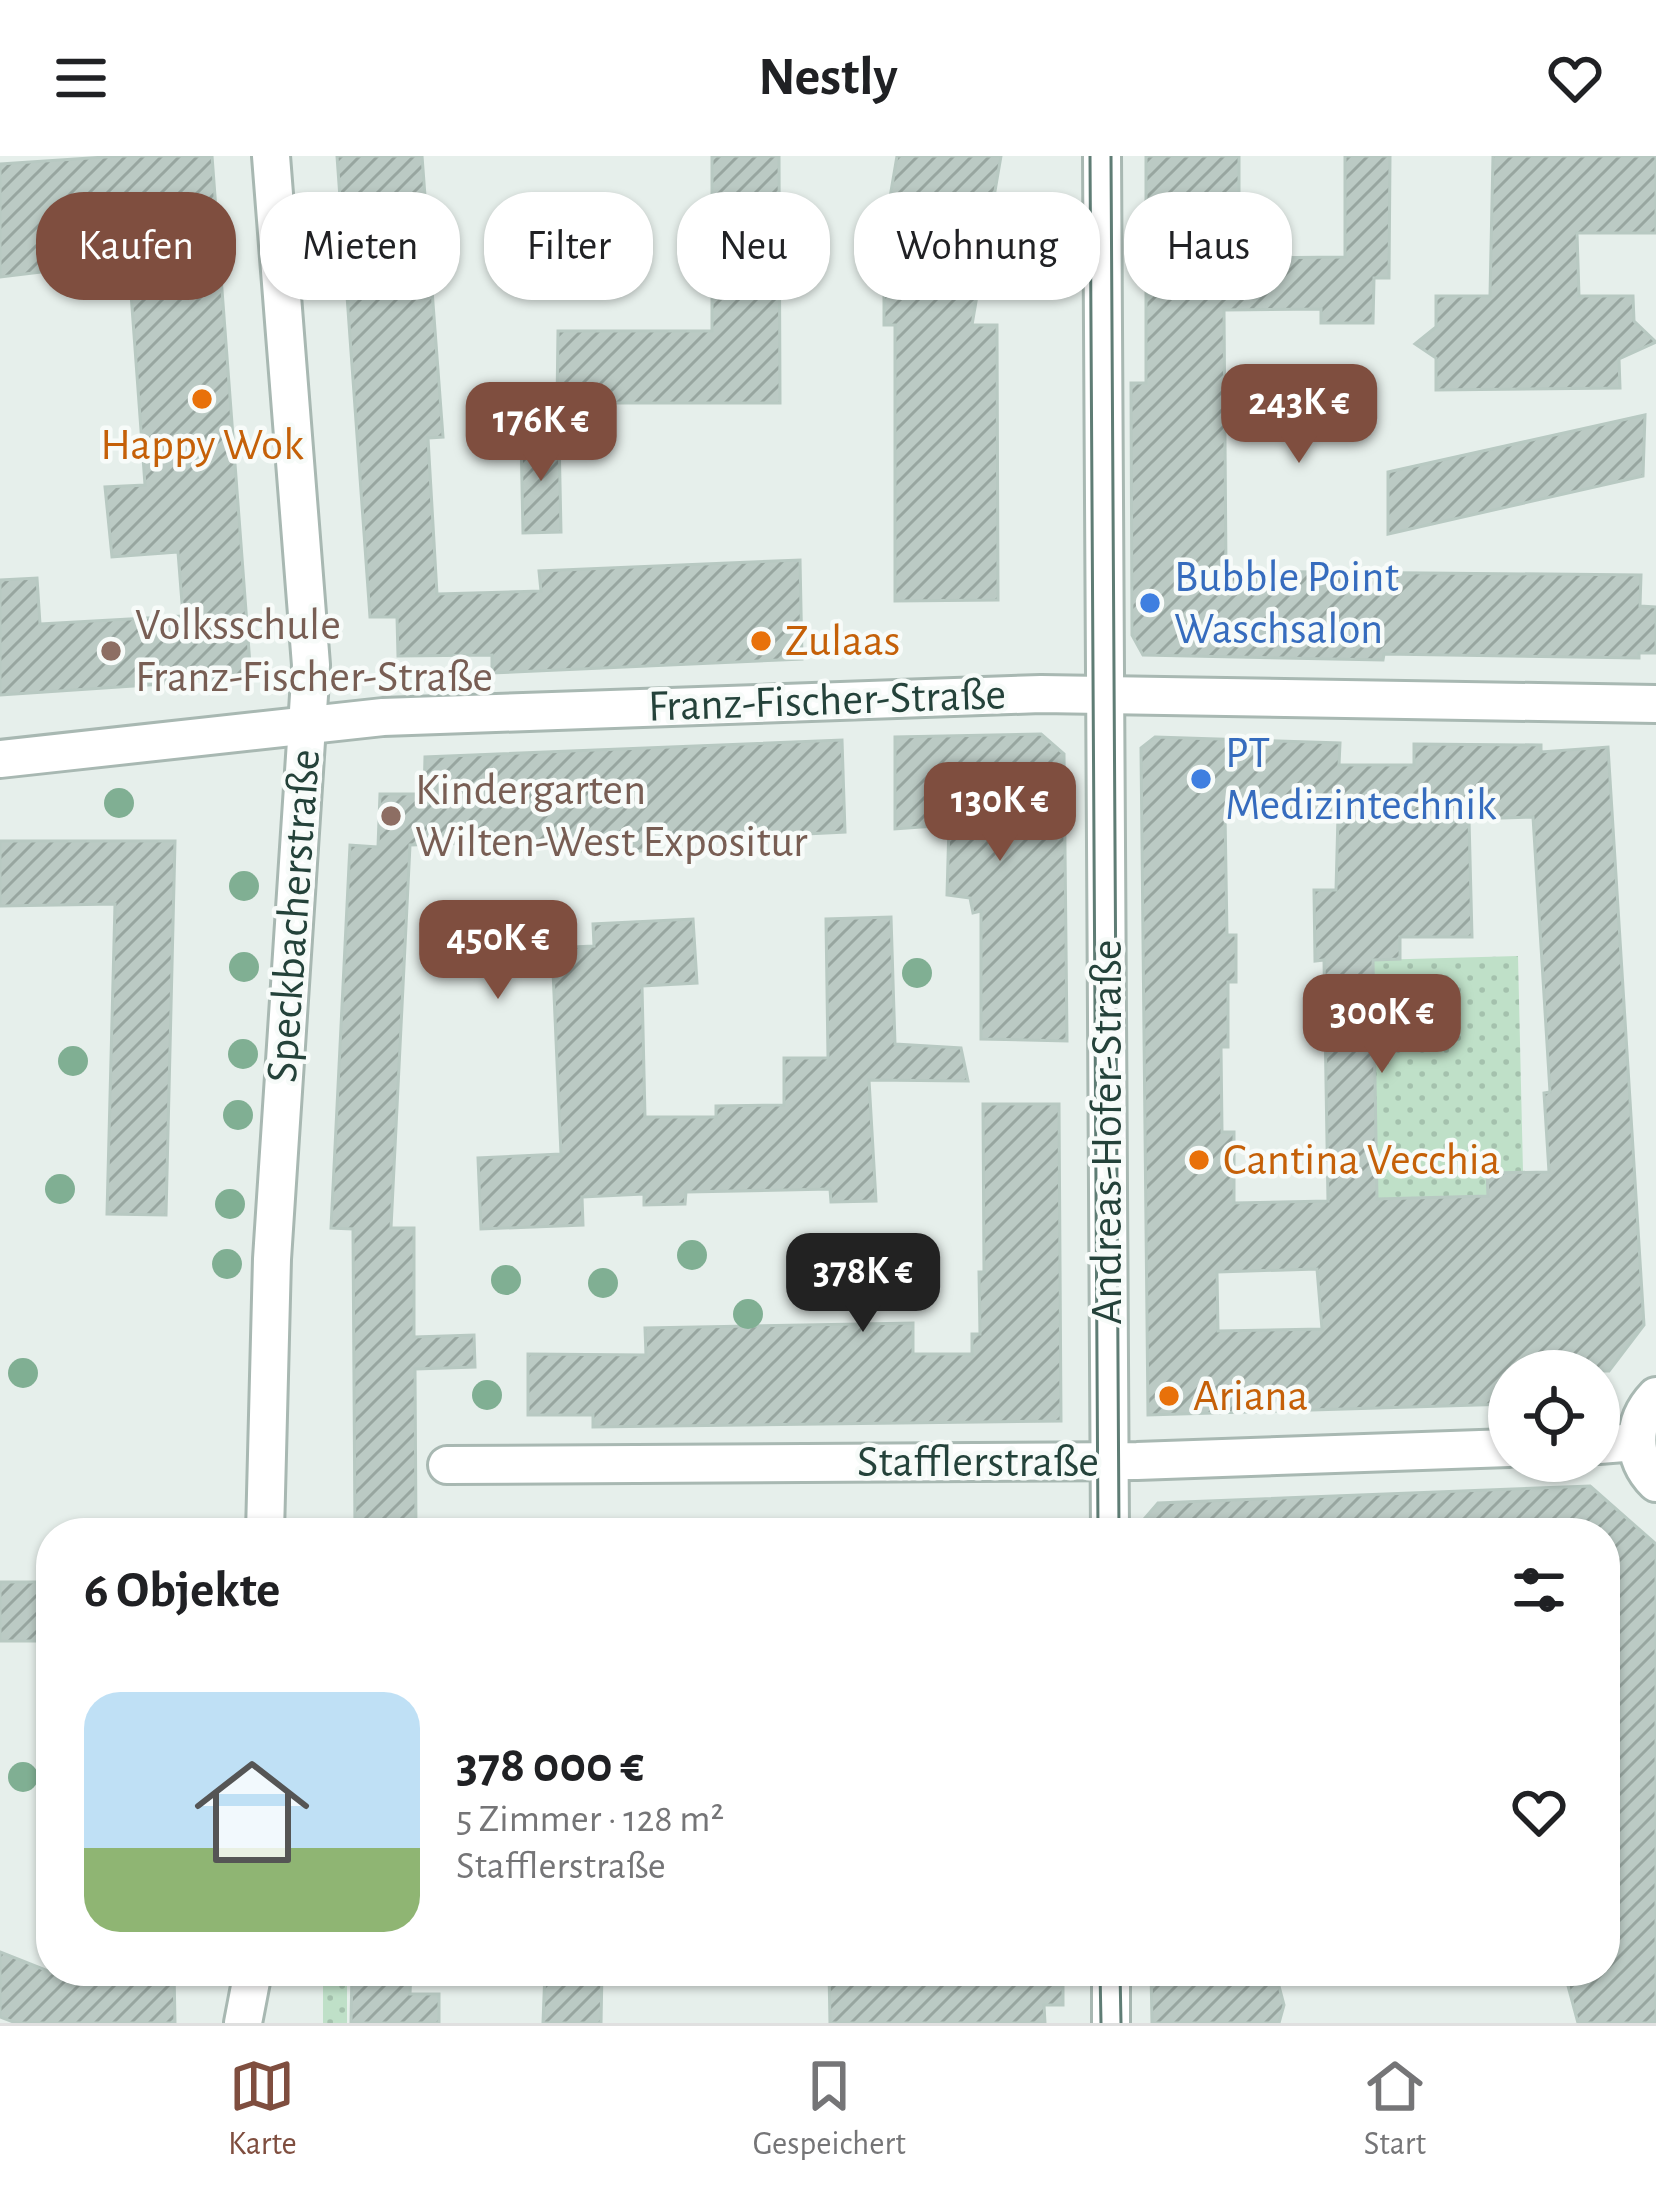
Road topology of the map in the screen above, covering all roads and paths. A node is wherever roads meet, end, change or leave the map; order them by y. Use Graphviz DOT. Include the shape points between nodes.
graph roads {
  1 [pos="272,156"];
  2 [pos="1102,156"];
  3 [pos="1104,693"];
  4 [pos="1656,704"];
  5 [pos="307,725"];
  6 [pos="0,759"];
  7 [pos="1656,1396"];
  8 [pos="1636,1442"];
  9 [pos="1620,1443"];
  10 [pos="1488,1449"];
  11 [pos="1110,1460"];
  12 [pos="447,1465"];
  13 [pos="1656,1484"];
  14 [pos="265,1518"];
  15 [pos="1110,1518"];
  16 [pos="250,1986"];
  17 [pos="267,1986"];
  18 [pos="1111,1986"];
  19 [pos="243,2023"];
  20 [pos="273,2023"];
  21 [pos="1111,2023"];
  1 -- 5 [label="street, Speckbacherstraße" via="311,665"];
  2 -- 3 [label="street, Andreas-Hofer-Straße"];
  3 -- 4 [label="street, Franz-Fischer-Straße"];
  3 -- 5 [label="street, Franz-Fischer-Straße"];
  3 -- 11 [label="street, Andreas-Hofer-Straße"];
  5 -- 6 [label="street, Franz-Fischer-Straße"];
  5 -- 14 [label="street, Speckbacherstraße" via="272,1259"];
  7 -- 8 [label="street"];
  8 -- 9 [label="street"];
  8 -- 13 [label="street"];
  10 -- 11 [label="street, Stafflerstraße"];
  11 -- 12 [label="street, Stafflerstraße"];
  11 -- 15 [label="street, Andreas-Hofer-Straße"];
  16 -- 19 [label="street"];
  17 -- 20 [label="street"];
  18 -- 21 [label="street"];
}
